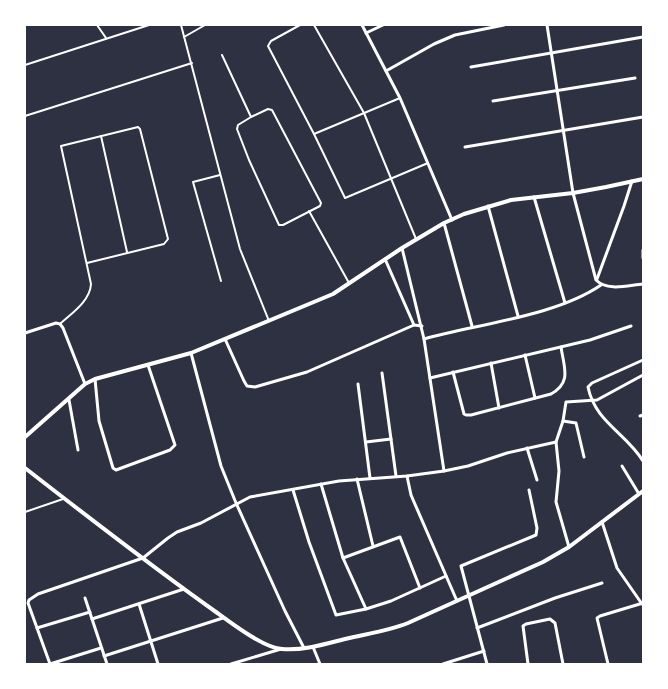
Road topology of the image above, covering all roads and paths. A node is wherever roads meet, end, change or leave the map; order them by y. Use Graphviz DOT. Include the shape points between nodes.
graph roads {
  1 [pos="97,25"];
  2 [pos="149,25"];
  3 [pos="181,25"];
  4 [pos="205,25"];
  5 [pos="300,25"];
  6 [pos="314,25"];
  7 [pos="362,25"];
  8 [pos="383,25"];
  9 [pos="504,25"];
  10 [pos="547,25"];
  11 [pos="366,32"];
  12 [pos="184,37"];
  13 [pos="643,37"];
  14 [pos="106,38"];
  15 [pos="552,54"];
  16 [pos="222,55"];
  17 [pos="192,63"];
  18 [pos="25,65"];
  19 [pos="471,68"];
  20 [pos="386,71"];
  21 [pos="635,78"];
  22 [pos="558,90"];
  23 [pos="400,98"];
  24 [pos="493,101"];
  25 [pos="364,113"];
  26 [pos="25,116"];
  27 [pos="251,117"];
  28 [pos="643,117"];
  29 [pos="564,130"];
  30 [pos="314,134"];
  31 [pos="101,136"];
  32 [pos="465,147"];
  33 [pos="429,163"];
  34 [pos="220,175"];
  35 [pos="390,178"];
  36 [pos="643,179"];
  37 [pos="632,181"];
  38 [pos="573,192"];
  39 [pos="534,196"];
  40 [pos="488,206"];
  41 [pos="309,211"];
  42 [pos="452,220"];
  43 [pos="444,223"];
  44 [pos="416,239"];
  45 [pos="402,248"];
  46 [pos="643,250"];
  47 [pos="127,252"];
  48 [pos="643,258"];
  49 [pos="385,259"];
  50 [pos="87,263"];
  51 [pos="596,280"];
  52 [pos="221,282"];
  53 [pos="349,283"];
  54 [pos="643,284"];
  55 [pos="601,285"];
  56 [pos="565,303"];
  57 [pos="518,316"];
  58 [pos="269,321"];
  59 [pos="60,324"];
  60 [pos="414,325"];
  61 [pos="422,326"];
  62 [pos="472,326"];
  63 [pos="631,326"];
  64 [pos="25,333"];
  65 [pos="225,339"];
  66 [pos="424,339"];
  67 [pos="560,347"];
  68 [pos="191,353"];
  69 [pos="524,355"];
  70 [pos="643,360"];
  71 [pos="491,363"];
  72 [pos="148,365"];
  73 [pos="453,372"];
  74 [pos="382,373"];
  75 [pos="643,375"];
  76 [pos="430,378"];
  77 [pos="95,379"];
  78 [pos="86,384"];
  79 [pos="358,384"];
  80 [pos="535,398"];
  81 [pos="69,400"];
  82 [pos="592,401"];
  83 [pos="499,408"];
  84 [pos="563,421"];
  85 [pos="25,437"];
  86 [pos="391,439"];
  87 [pos="366,442"];
  88 [pos="556,442"];
  89 [pos="527,448"];
  90 [pos="78,450"];
  91 [pos="584,458"];
  92 [pos="643,461"];
  93 [pos="622,466"];
  94 [pos="25,468"];
  95 [pos="444,471"];
  96 [pos="396,476"];
  97 [pos="407,476"];
  98 [pos="370,478"];
  99 [pos="357,479"];
  100 [pos="537,480"];
  101 [pos="321,484"];
  102 [pos="293,490"];
  103 [pos="529,490"];
  104 [pos="641,493"];
  105 [pos="64,498"];
  106 [pos="236,503"];
  107 [pos="25,512"];
  108 [pos="602,522"];
  109 [pos="372,546"];
  110 [pos="569,546"];
  111 [pos="143,558"];
  112 [pos="343,558"];
  113 [pos="446,576"];
  114 [pos="602,583"];
  115 [pos="420,588"];
  116 [pos="184,590"];
  117 [pos="468,597"];
  118 [pos="85,598"];
  119 [pos="27,600"];
  120 [pos="457,601"];
  121 [pos="642,603"];
  122 [pos="139,604"];
  123 [pos="366,609"];
  124 [pos="90,612"];
  125 [pos="224,618"];
  126 [pos="92,619"];
  127 [pos="37,628"];
  128 [pos="477,628"];
  129 [pos="151,642"];
  130 [pos="312,646"];
  131 [pos="101,648"];
  132 [pos="304,648"];
  133 [pos="282,649"];
  134 [pos="484,651"];
  135 [pos="104,656"];
  136 [pos="107,664"];
  137 [pos="158,664"];
  138 [pos="231,664"];
  139 [pos="320,664"];
  140 [pos="443,664"];
  141 [pos="487,664"];
  142 [pos="528,664"];
  143 [pos="563,664"];
  144 [pos="608,664"];
  1 -- 14 [label="lane"];
  2 -- 14 [label="lane"];
  3 -- 12 [label="lane"];
  4 -- 12 [label="lane"];
  5 -- 30 [label="lane" via="268,46"];
  6 -- 25 [label="lane"];
  7 -- 11 [label="street"];
  8 -- 11 [label="street"];
  9 -- 20 [label="street" via="455,35"];
  10 -- 15 [label="street"];
  11 -- 20 [label="street"];
  12 -- 17 [label="lane"];
  13 -- 15 [label="street"];
  14 -- 18 [label="lane"];
  15 -- 19 [label="street"];
  15 -- 22 [label="street"];
  16 -- 27 [label="lane"];
  17 -- 26 [label="lane"];
  17 -- 34 [label="lane"];
  20 -- 23 [label="street"];
  21 -- 22 [label="street"];
  22 -- 24 [label="street"];
  22 -- 29 [label="street"];
  23 -- 25 [label="lane"];
  23 -- 33 [label="street"];
  25 -- 30 [label="lane"];
  25 -- 35 [label="lane"];
  27 -- 41 [label="lane" via="268,108 272,110 320,203"];
  27 -- 41 [label="lane" via="237,129 279,225"];
  28 -- 29 [label="street"];
  29 -- 32 [label="street"];
  29 -- 38 [label="street"];
  30 -- 35 [label="lane" via="345,198"];
  31 -- 47 [label="lane"];
  31 -- 47 [label="lane" via="137,126 140,128 168,235 164,244"];
  31 -- 50 [label="lane" via="61,146"];
  33 -- 35 [label="lane"];
  33 -- 42 [label="street"];
  34 -- 52 [label="lane" via="193,182"];
  34 -- 58 [label="lane" via="240,249"];
  35 -- 44 [label="lane"];
  36 -- 37 [label="street"];
  37 -- 38 [label="street"];
  37 -- 51 [label="street"];
  38 -- 39 [label="street"];
  38 -- 51 [label="street"];
  39 -- 40 [label="street"];
  39 -- 56 [label="street"];
  40 -- 42 [label="street"];
  40 -- 57 [label="street"];
  41 -- 53 [label="lane"];
  42 -- 43 [label="street"];
  43 -- 44 [label="street"];
  43 -- 62 [label="street"];
  44 -- 45 [label="street"];
  45 -- 49 [label="street"];
  45 -- 61 [label="street"];
  46 -- 48 [label="street"];
  47 -- 50 [label="lane"];
  49 -- 53 [label="street"];
  49 -- 60 [label="street"];
  50 -- 59 [label="lane" via="90,293"];
  51 -- 55 [label="street"];
  53 -- 58 [label="street" via="332,294"];
  54 -- 55 [label="street"];
  55 -- 56 [label="street" via="585,296"];
  56 -- 57 [label="street"];
  57 -- 62 [label="street"];
  58 -- 65 [label="street"];
  59 -- 64 [label="street"];
  59 -- 78 [label="street"];
  60 -- 61 [label="street"];
  60 -- 65 [label="street" via="307,372 255,388 247,386"];
  61 -- 66 [label="street"];
  62 -- 66 [label="street"];
  63 -- 67 [label="street"];
  65 -- 68 [label="street"];
  66 -- 76 [label="street"];
  67 -- 69 [label="street"];
  67 -- 80 [label="street" via="565,372 562,387"];
  68 -- 72 [label="street"];
  68 -- 106 [label="street" via="221,466"];
  69 -- 71 [label="street"];
  69 -- 80 [label="street"];
  70 -- 82 [label="street" via="590,384"];
  71 -- 73 [label="street"];
  71 -- 83 [label="street"];
  72 -- 77 [label="street"];
  72 -- 77 [label="street" via="174,445 170,450 116,470 101,428"];
  73 -- 76 [label="street"];
  73 -- 83 [label="street" via="465,415"];
  74 -- 86 [label="street"];
  75 -- 82 [label="street"];
  76 -- 95 [label="street"];
  77 -- 78 [label="street"];
  78 -- 81 [label="street"];
  79 -- 87 [label="street"];
  80 -- 83 [label="street"];
  81 -- 85 [label="street"];
  81 -- 90 [label="street"];
  82 -- 84 [label="street" via="567,401"];
  82 -- 92 [label="street" via="602,418"];
  84 -- 88 [label="street"];
  84 -- 91 [label="street" via="576,423"];
  86 -- 87 [label="street"];
  86 -- 96 [label="street"];
  87 -- 98 [label="street"];
  88 -- 89 [label="street"];
  88 -- 110 [label="street" via="559,471 557,505"];
  89 -- 95 [label="street"];
  89 -- 100 [label="street"];
  93 -- 104 [label="street"];
  94 -- 105 [label="street"];
  95 -- 97 [label="street"];
  96 -- 97 [label="street"];
  96 -- 98 [label="street"];
  97 -- 113 [label="street"];
  98 -- 99 [label="street"];
  99 -- 101 [label="street"];
  99 -- 109 [label="street"];
  101 -- 102 [label="street"];
  101 -- 112 [label="street"];
  102 -- 106 [label="street" via="250,496"];
  102 -- 123 [label="street" via="334,614 338,616"];
  103 -- 117 [label="street" via="536,535 461,566"];
  104 -- 108 [label="street"];
  105 -- 107 [label="lane"];
  105 -- 111 [label="street"];
  106 -- 111 [label="street" via="168,538"];
  106 -- 132 [label="street"];
  108 -- 110 [label="street"];
  108 -- 121 [label="street" via="618,570"];
  109 -- 112 [label="street"];
  109 -- 115 [label="street" via="401,538"];
  110 -- 117 [label="street" via="543,562"];
  111 -- 116 [label="street"];
  111 -- 119 [label="street"];
  112 -- 123 [label="street"];
  113 -- 115 [label="street"];
  113 -- 120 [label="street"];
  114 -- 128 [label="street"];
  115 -- 123 [label="street"];
  116 -- 122 [label="street"];
  116 -- 125 [label="street"];
  117 -- 120 [label="street"];
  117 -- 128 [label="street"];
  118 -- 124 [label="street"];
  119 -- 127 [label="street"];
  120 -- 130 [label="street" via="398,627"];
  121 -- 144 [label="street" via="598,617"];
  122 -- 126 [label="street"];
  122 -- 129 [label="street"];
  124 -- 126 [label="street"];
  124 -- 127 [label="street"];
  125 -- 129 [label="street"];
  125 -- 133 [label="street" via="265,644"];
  126 -- 131 [label="street"];
  127 -- 131 [label="street" via="50,664"];
  128 -- 134 [label="street"];
  129 -- 135 [label="street"];
  129 -- 137 [label="street"];
  130 -- 132 [label="street"];
  130 -- 139 [label="street"];
  131 -- 135 [label="street"];
  132 -- 133 [label="street"];
  133 -- 138 [label="street"];
  134 -- 140 [label="street"];
  134 -- 141 [label="street"];
  135 -- 136 [label="street"];
  142 -- 143 [label="street" via="523,626 550,619 555,623"];
}
